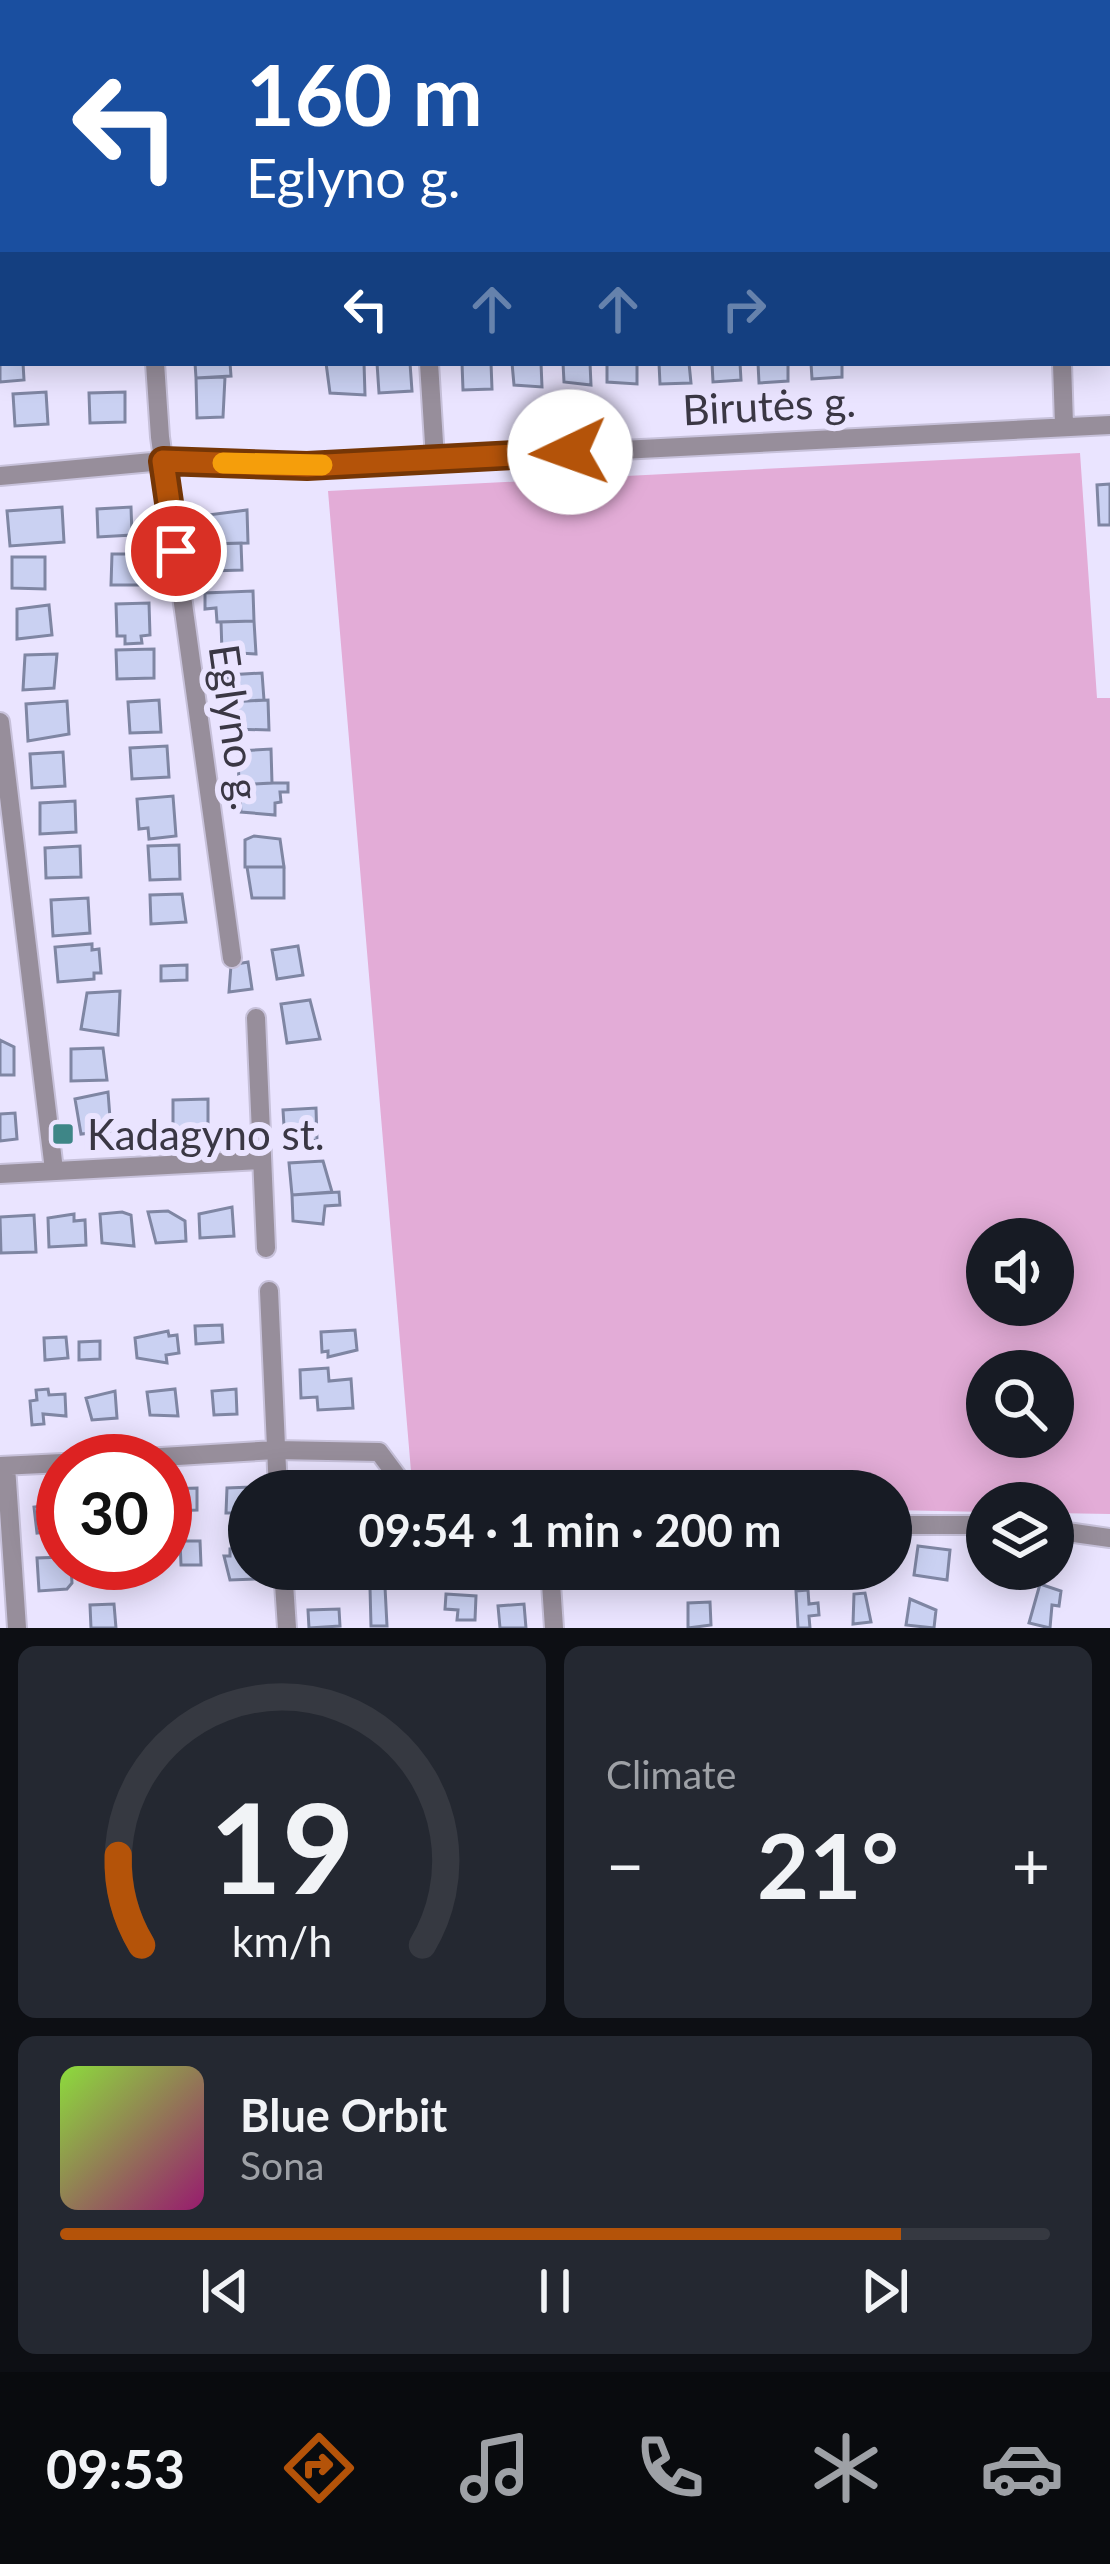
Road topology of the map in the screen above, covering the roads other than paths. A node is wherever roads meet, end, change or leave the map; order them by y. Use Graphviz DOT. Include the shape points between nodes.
graph roads {
  1 [pos="154,366"];
  2 [pos="429,366"];
  3 [pos="1062,366"];
  4 [pos="1110,424"];
  5 [pos="1064,425"];
  6 [pos="435,459"];
  7 [pos="163,461"];
  8 [pos="0,476"];
  9 [pos="0,722"];
  10 [pos="232,958"];
  11 [pos="256,1018"];
  12 [pos="260,1160"];
  13 [pos="54,1170"];
  14 [pos="0,1174"];
  15 [pos="266,1248"];
  16 [pos="268,1292"];
  17 [pos="276,1450"];
  18 [pos="192,1455"];
  19 [pos="36,1464"];
  20 [pos="3,1466"];
  21 [pos="277,1470"];
  22 [pos="392,1470"];
  23 [pos="912,1525"];
  24 [pos="966,1526"];
  25 [pos="1074,1533"];
  26 [pos="1110,1538"];
  27 [pos="284,1590"];
  28 [pos="551,1590"];
  29 [pos="17,1628"];
  30 [pos="286,1628"];
  31 [pos="554,1628"];
  1 -- 7 [label="street, Eglyno g."];
  2 -- 6 [label="street"];
  3 -- 5 [label="street"];
  4 -- 5 [label="street, Birutės g."];
  5 -- 6 [label="street, Birutės g."];
  6 -- 7 [label="street, Birutės g." via="307,466"];
  7 -- 8 [label="street, Birutės g."];
  7 -- 10 [label="street, Eglyno g."];
  9 -- 13 [label="street"];
  11 -- 12 [label="street"];
  12 -- 13 [label="street"];
  12 -- 15 [label="street"];
  13 -- 14 [label="street"];
  16 -- 17 [label="street"];
  17 -- 18 [label="street"];
  17 -- 21 [label="street"];
  17 -- 22 [label="street" via="379,1452"];
  19 -- 20 [label="street"];
  20 -- 29 [label="street"];
  23 -- 24 [label="street"];
  25 -- 26 [label="street"];
  27 -- 30 [label="street"];
  28 -- 31 [label="street"];
}
